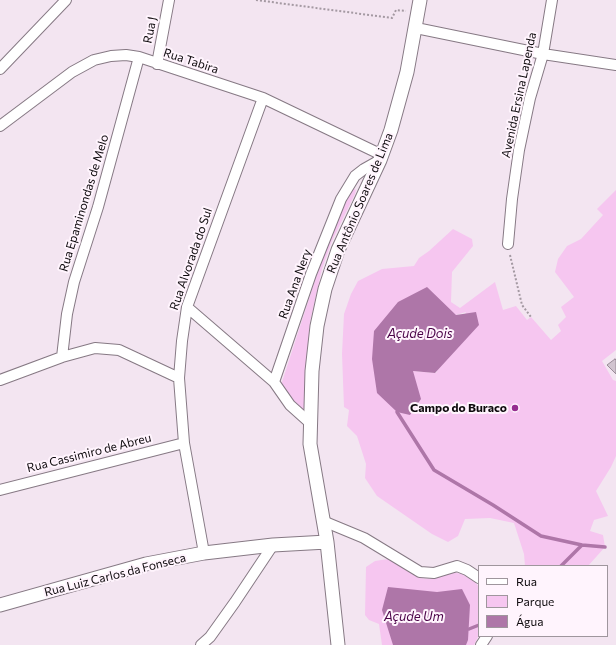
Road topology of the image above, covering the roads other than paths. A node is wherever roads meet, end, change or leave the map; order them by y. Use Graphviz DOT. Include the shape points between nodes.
graph roads {
  1 [pos="66,0"];
  2 [pos="169,0"];
  3 [pos="552,0"];
  4 [pos="416,3"];
  5 [pos="416,28"];
  6 [pos="543,54"];
  7 [pos="139,57"];
  8 [pos="157,64"];
  9 [pos="616,65"];
  10 [pos="0,69"];
  11 [pos="264,98"];
  12 [pos="0,126"];
  13 [pos="381,158"];
  14 [pos="508,244"];
  15 [pos="187,307"];
  16 [pos="62,357"];
  17 [pos="179,378"];
  18 [pos="0,380"];
  19 [pos="274,382"];
  20 [pos="310,422"];
  21 [pos="184,443"];
  22 [pos="0,490"];
  23 [pos="323,521"];
  24 [pos="327,542"];
  25 [pos="273,545"];
  26 [pos="204,553"];
  27 [pos="478,577"];
  28 [pos="0,605"];
  29 [pos="201,645"];
  30 [pos="338,645"];
  1 -- 10 [label="street"];
  2 -- 8 [label="street, Rua J"];
  3 -- 6 [label="street, Avenida Ersina Lapenda"];
  4 -- 5 [label="street, Rua Antônio Soares de Lima"];
  5 -- 6 [label="street"];
  5 -- 13 [label="street, Rua Antônio Soares de Lima" via="400,103"];
  6 -- 9 [label="street"];
  6 -- 14 [label="street, Avenida Ersina Lapenda" via="519,150"];
  7 -- 8 [label="street, Rua Tabira"];
  7 -- 12 [label="street, Rua Tabira" via="126,55 94,60 72,72"];
  7 -- 16 [label="street, Rua Epaminondas de Melo" via="98,207 74,282"];
  8 -- 11 [label="street, Rua Tabira"];
  11 -- 13 [label="street, Rua Tabira"];
  11 -- 15 [label="street, Rua Alvorada do Sul"];
  13 -- 19 [label="street, Rua Ana Nery" via="355,176 341,199 311,274"];
  13 -- 20 [label="street, Rua Antônio Soares de Lima" via="338,250 325,289 316,334"];
  15 -- 17 [label="street, Rua Alvorada do Sul"];
  15 -- 19 [label="street"];
  16 -- 17 [label="street" via="95,348 119,350"];
  16 -- 18 [label="street"];
  17 -- 21 [label="street, Rua Alvorada do Sul"];
  19 -- 20 [label="street" via="290,405"];
  20 -- 23 [label="street, Rua Antônio Soares de Lima" via="313,467"];
  21 -- 22 [label="street, Rua Cassimiro de Abreu"];
  21 -- 26 [label="street, Rua Alvorada do Sul"];
  23 -- 24 [label="street, Rua Antônio Soares de Lima"];
  23 -- 27 [label="street" via="364,538 420,572 434,573 456,566"];
  24 -- 25 [label="street, Rua Luiz Carlos da Fonseca"];
  24 -- 30 [label="street, Rua Antônio Soares de Lima"];
  25 -- 26 [label="street, Rua Luiz Carlos da Fonseca"];
  25 -- 29 [label="street" via="231,608"];
  26 -- 28 [label="street, Rua Luiz Carlos da Fonseca" via="146,564"];
}
